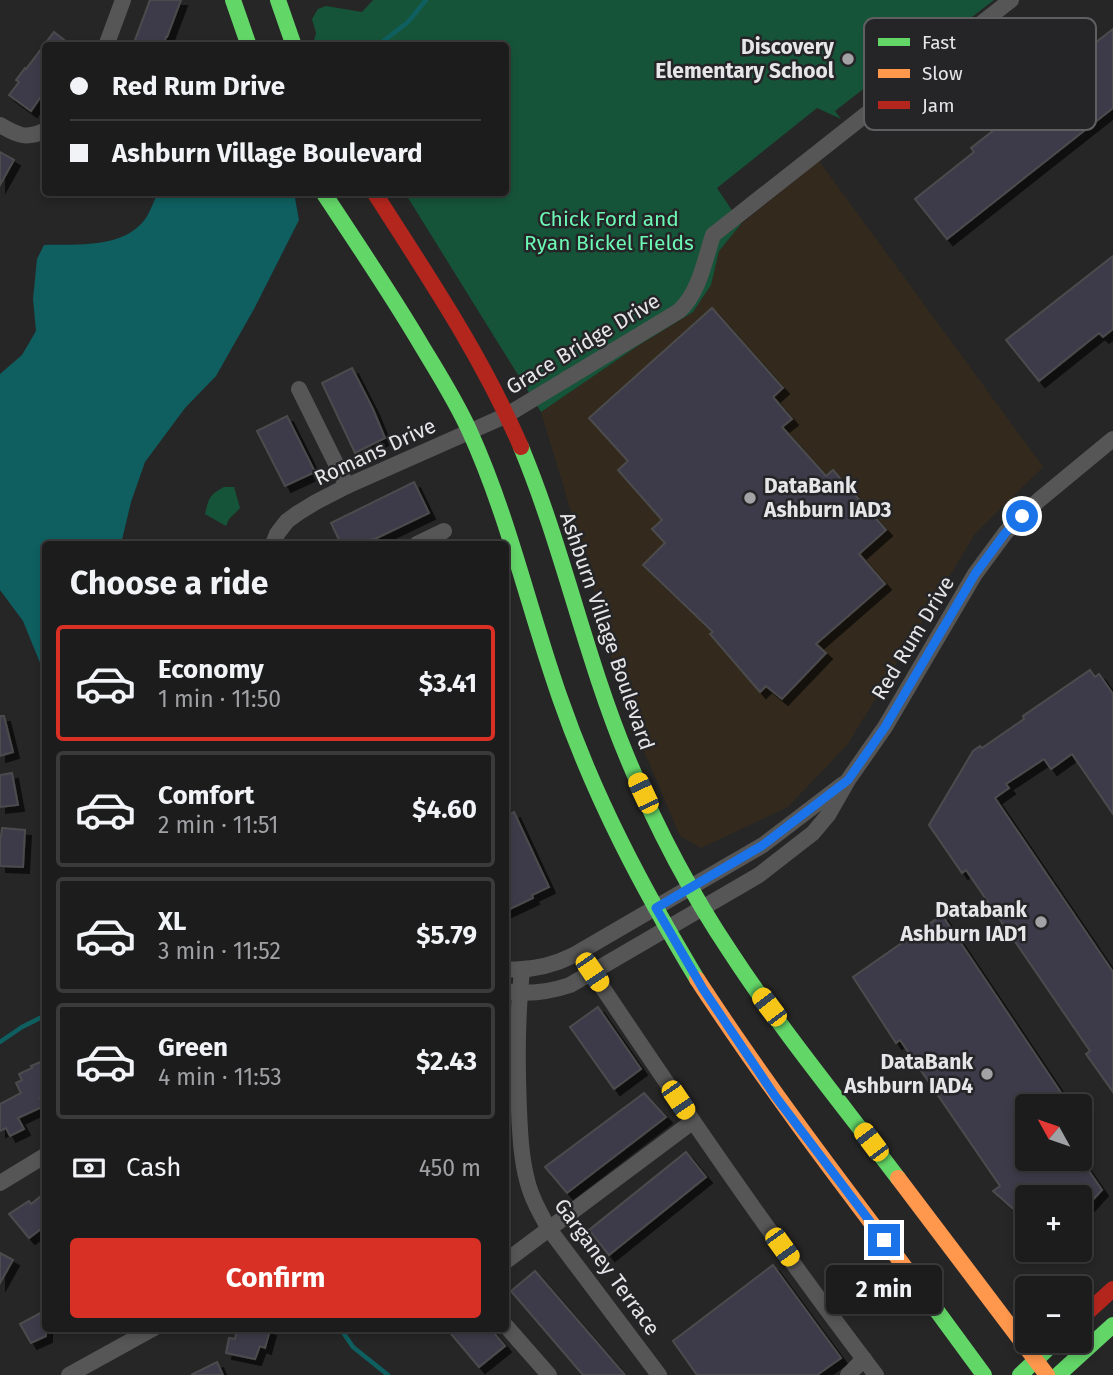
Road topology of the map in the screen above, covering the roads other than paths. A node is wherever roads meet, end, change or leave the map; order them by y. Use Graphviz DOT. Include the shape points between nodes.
graph roads {
  1 [pos="123,0"];
  2 [pos="233,0"];
  3 [pos="278,0"];
  4 [pos="1011,0"];
  5 [pos="988,18"];
  6 [pos="107,42"];
  7 [pos="248,42"];
  8 [pos="293,42"];
  9 [pos="864,116"];
  10 [pos="0,125"];
  11 [pos="42,132"];
  12 [pos="326,196"];
  13 [pos="377,196"];
  14 [pos="299,389"];
  15 [pos="507,415"];
  16 [pos="470,432"];
  17 [pos="1113,439"];
  18 [pos="347,486"];
  19 [pos="444,531"];
  20 [pos="274,541"];
  21 [pos="423,541"];
  22 [pos="848,780"];
  23 [pos="691,888"];
  24 [pos="656,908"];
  25 [pos="702,908"];
  26 [pos="667,928"];
  27 [pos="514,970"];
  28 [pos="592,972"];
  29 [pos="513,992"];
  30 [pos="692,1122"];
  31 [pos="42,1157"];
  32 [pos="0,1183"];
  33 [pos="549,1228"];
  34 [pos="509,1259"];
  35 [pos="1113,1289"];
  36 [pos="1092,1308"];
  37 [pos="1113,1325"];
  38 [pos="509,1329"];
  39 [pos="147,1332"];
  40 [pos="1043,1353"];
  41 [pos="864,1359"];
  42 [pos="1035,1360"];
  43 [pos="69,1375"];
  44 [pos="549,1375"];
  45 [pos="659,1375"];
  46 [pos="848,1375"];
  47 [pos="876,1375"];
  48 [pos="984,1375"];
  49 [pos="1020,1375"];
  50 [pos="1047,1375"];
  51 [pos="1058,1375"];
  1 -- 6 [label="street"];
  2 -- 7 [label="main road"];
  3 -- 8 [label="main road"];
  4 -- 5 [label="street, Grace Bridge Drive"];
  9 -- 15 [label="street, Grace Bridge Drive" via="713,235 696,290 678,311"];
  10 -- 11 [label="street" via="26,136"];
  12 -- 16 [label="main road" via="408,323"];
  13 -- 15 [label="main road, Ashburn Village Boulevard" via="481,363"];
  14 -- 18 [label="street"];
  15 -- 16 [label="street, Romans Drive"];
  15 -- 23 [label="main road, Ashburn Village Boulevard" via="537,488 613,722 633,773"];
  16 -- 18 [label="street, Romans Drive"];
  16 -- 24 [label="main road" via="497,500 575,740 619,840"];
  17 -- 22 [label="street, Red Rum Drive" via="1006,532 975,574 885,727"];
  18 -- 20 [label="street, Romans Drive" via="298,513"];
  19 -- 21 [label="street"];
  22 -- 23 [label="street, Red Rum Drive" via="763,845"];
  22 -- 25 [label="street, Red Rum Drive" via="813,833 758,875"];
  23 -- 24 [label="street, Red Rum Drive"];
  23 -- 25 [label="main road, Ashburn Village Boulevard"];
  24 -- 26 [label="main road"];
  24 -- 27 [label="street" via="556,964"];
  25 -- 26 [label="street, Red Rum Drive"];
  25 -- 42 [label="main road, Ashburn Village Boulevard" via="754,988"];
  26 -- 28 [label="street"];
  26 -- 48 [label="main road" via="775,1096"];
  27 -- 29 [label="street, Garganey Terrace"];
  28 -- 29 [label="street" via="553,990"];
  28 -- 30 [label="street"];
  29 -- 33 [label="street, Garganey Terrace" via="522,1154 527,1180"];
  30 -- 33 [label="street"];
  30 -- 41 [label="street"];
  31 -- 32 [label="street"];
  33 -- 34 [label="street"];
  33 -- 45 [label="street, Garganey Terrace"];
  35 -- 36 [label="main road"];
  37 -- 51 [label="main road"];
  38 -- 44 [label="street"];
  39 -- 43 [label="street"];
  40 -- 42 [label="main road"];
  41 -- 46 [label="street"];
  41 -- 47 [label="street"];
  42 -- 49 [label="main road"];
  42 -- 50 [label="main road, Ashburn Village Boulevard"];
}
